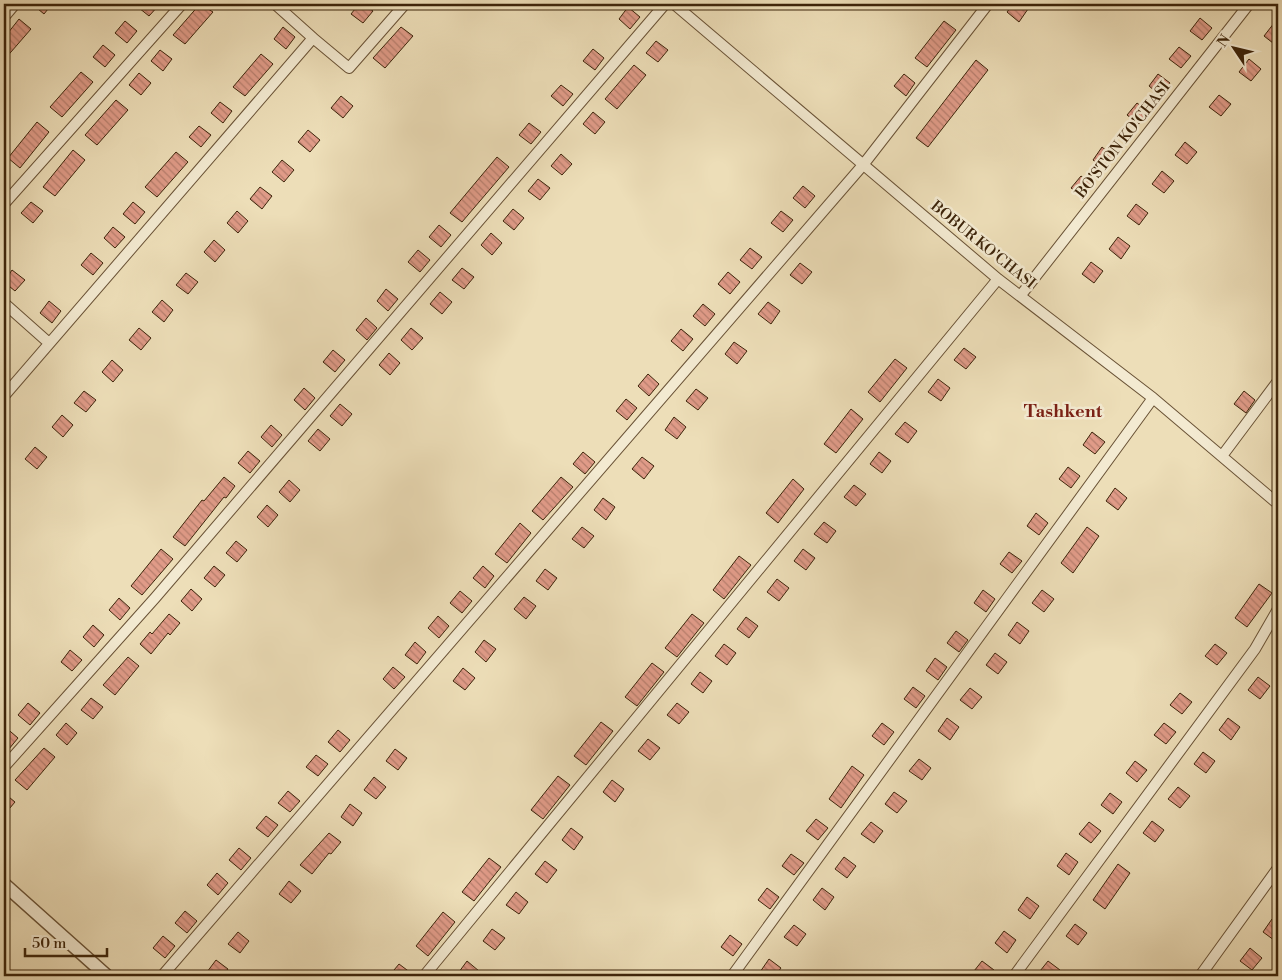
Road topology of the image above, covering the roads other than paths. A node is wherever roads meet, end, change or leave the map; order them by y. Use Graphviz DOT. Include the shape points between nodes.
graph roads {
  1 [pos="15,4"];
  2 [pos="182,4"];
  3 [pos="275,4"];
  4 [pos="405,4"];
  5 [pos="665,4"];
  6 [pos="674,4"];
  7 [pos="988,4"];
  8 [pos="1248,4"];
  9 [pos="4,17"];
  10 [pos="313,38"];
  11 [pos="863,165"];
  12 [pos="4,204"];
  13 [pos="998,279"];
  14 [pos="1021,295"];
  15 [pos="4,302"];
  16 [pos="49,343"];
  17 [pos="1278,381"];
  18 [pos="4,396"];
  19 [pos="1153,398"];
  20 [pos="1222,456"];
  21 [pos="1278,504"];
  22 [pos="1278,609"];
  23 [pos="4,767"];
  24 [pos="1278,868"];
  25 [pos="4,884"];
  26 [pos="107,976"];
  27 [pos="162,976"];
  28 [pos="424,976"];
  29 [pos="732,976"];
  30 [pos="1014,976"];
  31 [pos="1200,976"];
  1 -- 9 [label="street"];
  2 -- 12 [label="street"];
  3 -- 10 [label="street"];
  4 -- 10 [label="street" via="348,68"];
  5 -- 23 [label="street" via="155,598"];
  6 -- 11 [label="street, BOBUR KO'CHASI"];
  7 -- 11 [label="street"];
  8 -- 14 [label="street, BO'STON KO'CHASI"];
  10 -- 16 [label="street"];
  11 -- 13 [label="street, BOBUR KO'CHASI"];
  11 -- 27 [label="street"];
  13 -- 14 [label="street, BOBUR KO'CHASI"];
  13 -- 28 [label="street"];
  14 -- 19 [label="street, BOBUR KO'CHASI"];
  15 -- 16 [label="street"];
  16 -- 18 [label="street"];
  17 -- 20 [label="street"];
  19 -- 20 [label="street, BOBUR KO'CHASI"];
  19 -- 29 [label="street"];
  20 -- 21 [label="street, BOBUR KO'CHASI"];
  22 -- 30 [label="street" via="1255,649"];
  24 -- 31 [label="street"];
  25 -- 26 [label="street"];
}
